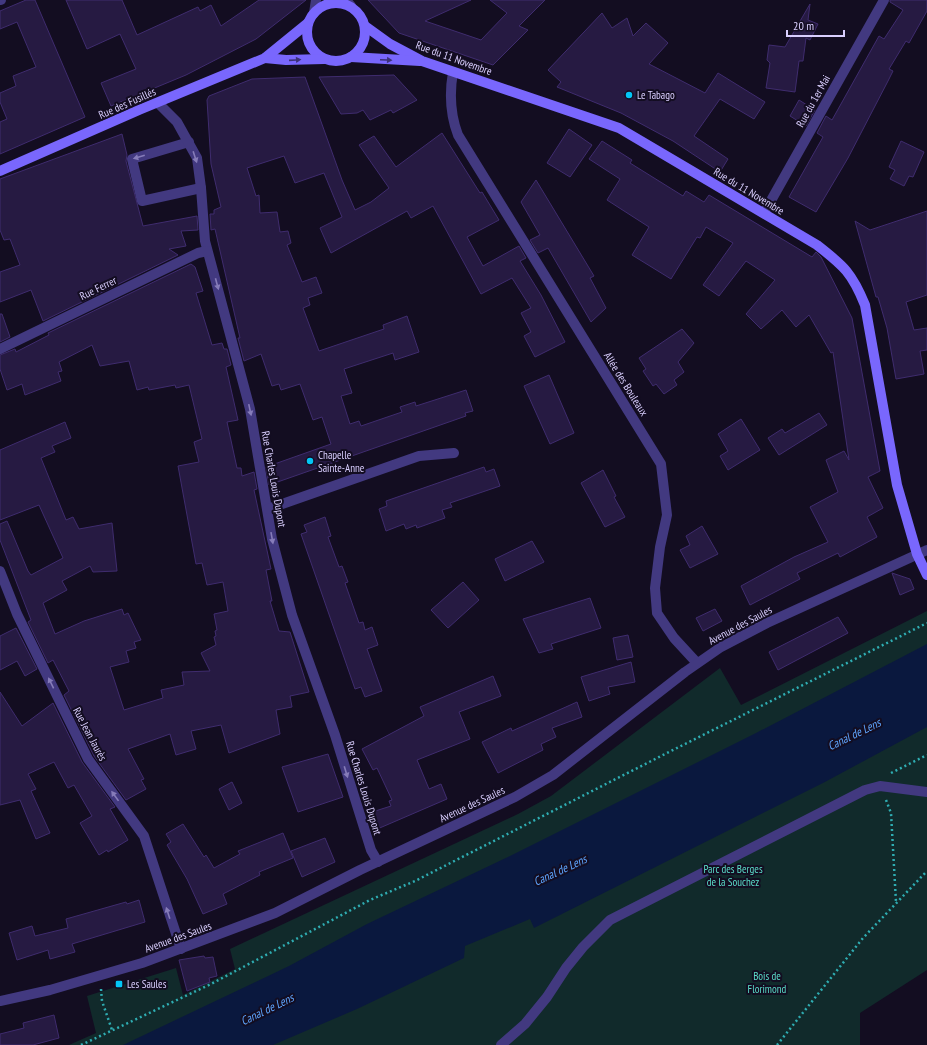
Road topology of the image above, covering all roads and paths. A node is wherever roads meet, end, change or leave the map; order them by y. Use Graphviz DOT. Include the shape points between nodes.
graph roads {
  1 [pos="316,0"];
  2 [pos="884,0"];
  3 [pos="348,3"];
  4 [pos="314,13"];
  5 [pos="308,23"];
  6 [pos="365,26"];
  7 [pos="351,57"];
  8 [pos="265,58"];
  9 [pos="324,59"];
  10 [pos="422,61"];
  11 [pos="453,72"];
  12 [pos="158,103"];
  13 [pos="189,142"];
  14 [pos="0,171"];
  15 [pos="201,188"];
  16 [pos="764,213"];
  17 [pos="207,251"];
  18 [pos="0,349"];
  19 [pos="454,453"];
  20 [pos="268,509"];
  21 [pos="922,552"];
  22 [pos="0,571"];
  23 [pos="927,575"];
  24 [pos="4,596"];
  25 [pos="927,623"];
  26 [pos="697,663"];
  27 [pos="927,755"];
  28 [pos="880,786"];
  29 [pos="927,792"];
  30 [pos="378,862"];
  31 [pos="927,871"];
  32 [pos="896,903"];
  33 [pos="181,950"];
  34 [pos="93,978"];
  35 [pos="0,1000"];
  36 [pos="112,1030"];
  37 [pos="81,1045"];
  38 [pos="501,1045"];
  39 [pos="777,1045"];
  1 -- 4 [label="street"];
  2 -- 16 [label="street, Rue du 1er Mai"];
  3 -- 4 [label="main road" via="331,3 318,8"];
  3 -- 6 [label="main road" via="360,14"];
  4 -- 5 [label="main road"];
  5 -- 8 [label="main road, Rue des Fusillés"];
  5 -- 9 [label="main road" via="309,44"];
  6 -- 7 [label="main road" via="363,44"];
  6 -- 10 [label="main road, Rue du 11 Novembre" via="390,44"];
  7 -- 9 [label="main road" via="342,61"];
  7 -- 10 [label="main road, one-way"];
  8 -- 9 [label="main road, Rue des Fusillés, one-way"];
  8 -- 12 [label="main road, Rue des Fusillés"];
  10 -- 11 [label="main road, Rue du 11 Novembre"];
  11 -- 16 [label="main road, Rue du 11 Novembre" via="619,128"];
  11 -- 26 [label="street, Allée des Bouleaux" via="450,108 458,135 661,464 667,515 655,588 657,613 674,638"];
  12 -- 13 [label="street, Rue Charles Louis Dupont" via="177,122"];
  12 -- 14 [label="main road, Rue des Fusillés"];
  13 -- 15 [label="street, Rue Charles Louis Dupont, one-way" via="197,158"];
  13 -- 15 [label="street, one-way" via="132,159 142,201"];
  15 -- 17 [label="street, Rue Charles Louis Dupont"];
  16 -- 21 [label="main road, Rue du 11 Novembre" via="817,245 844,266 857,285 865,305 897,485"];
  17 -- 18 [label="street, Rue Ferrer" via="198,252"];
  17 -- 20 [label="street, Rue Charles Louis Dupont, one-way" via="250,409"];
  19 -- 20 [label="street" via="419,456"];
  20 -- 30 [label="street, Rue Charles Louis Dupont, one-way" via="272,539 292,615 335,735 371,850"];
  21 -- 23 [label="main road, Rue du 11 Novembre"];
  21 -- 26 [label="street, Avenue des Saules" via="767,623"];
  22 -- 24 [label="street, Rue Jean Jaurès"];
  33 -- 24 [label="street, Rue Jean Jaurès, one-way" via="144,836 88,759 17,614"];
  25 -- 36 [label="path" via="415,881 370,900 211,984"];
  26 -- 30 [label="street, Avenue des Saules" via="553,775 515,797"];
  27 -- 28 [label="path" via="890,774"];
  28 -- 29 [label="street"];
  28 -- 32 [label="path" via="891,813"];
  28 -- 38 [label="street" via="865,790 610,920 582,947 525,1024"];
  30 -- 33 [label="street, Avenue des Saules" via="275,913"];
  31 -- 32 [label="path"];
  32 -- 39 [label="path" via="863,938"];
  33 -- 34 [label="street, Avenue des Saules"];
  34 -- 35 [label="street, Avenue des Saules"];
  34 -- 36 [label="path" via="101,986 102,1001"];
  36 -- 37 [label="path"];
}
